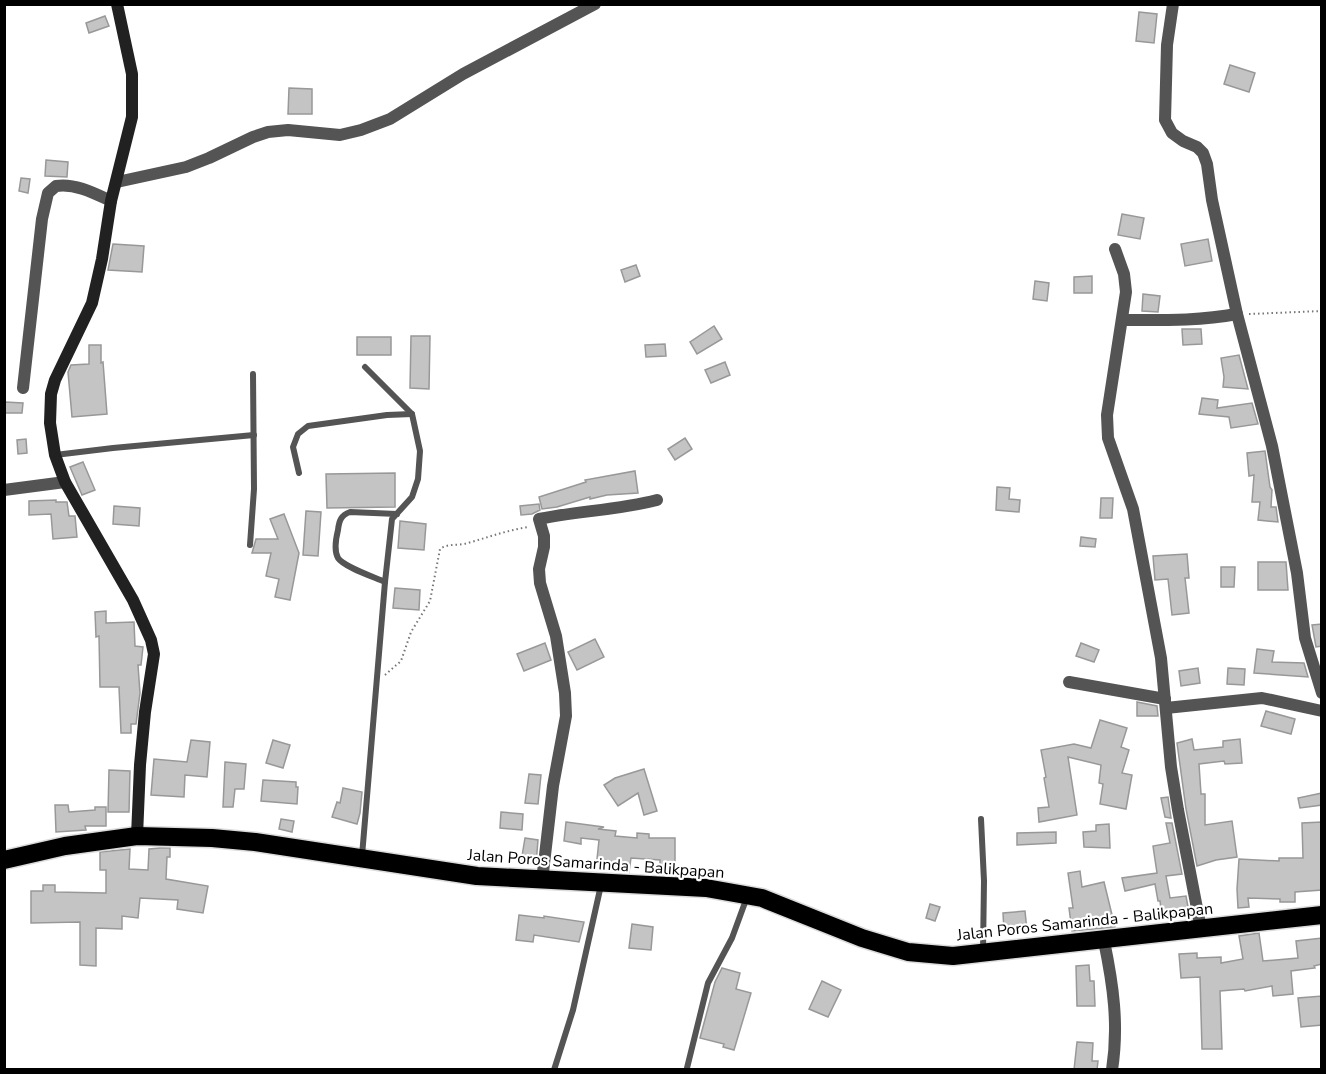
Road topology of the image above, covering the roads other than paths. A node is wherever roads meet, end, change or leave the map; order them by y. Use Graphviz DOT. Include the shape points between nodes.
graph roads {
  1 [pos="117,4"];
  2 [pos="595,4"];
  3 [pos="1173,4"];
  4 [pos="117,182"];
  5 [pos="111,201"];
  6 [pos="1115,249"];
  7 [pos="1237,314"];
  8 [pos="1123,320"];
  9 [pos="365,367"];
  10 [pos="253,374"];
  11 [pos="23,388"];
  12 [pos="412,414"];
  13 [pos="254,435"];
  14 [pos="55,455"];
  15 [pos="299,473"];
  16 [pos="65,482"];
  17 [pos="4,490"];
  18 [pos="657,500"];
  19 [pos="396,514"];
  20 [pos="250,545"];
  21 [pos="384,582"];
  22 [pos="1070,682"];
  23 [pos="1322,693"];
  24 [pos="1165,703"];
  25 [pos="1322,711"];
  26 [pos="981,819"];
  27 [pos="137,836"];
  28 [pos="362,859"];
  29 [pos="4,860"];
  30 [pos="542,881"];
  31 [pos="602,882"];
  32 [pos="747,896"];
  33 [pos="1322,915"];
  34 [pos="1201,929"];
  35 [pos="1104,941"];
  36 [pos="983,954"];
  37 [pos="687,1068"];
  38 [pos="554,1070"];
  39 [pos="1112,1070"];
  1 -- 4 [label="street" via="133,95"];
  2 -- 4 [label="street" via="463,74 390,119 361,130 340,135 268,132 196,163"];
  3 -- 7 [label="street" via="1167,45 1165,120 1172,133 1197,147 1206,158"];
  4 -- 5 [label="street"];
  5 -- 11 [label="street" via="68,186 53,187 48,194"];
  5 -- 14 [label="street" via="92,303 51,394"];
  6 -- 8 [label="street" via="1124,274"];
  7 -- 8 [label="street"];
  7 -- 23 [label="street" via="1272,446 1297,573 1305,638"];
  8 -- 24 [label="street" via="1107,426 1133,509"];
  9 -- 12 [label="lane"];
  10 -- 13 [label="lane"];
  12 -- 15 [label="lane" via="308,426 298,434 294,447"];
  12 -- 19 [label="lane" via="420,451 417,479 412,497"];
  13 -- 14 [label="lane"];
  13 -- 20 [label="lane"];
  14 -- 16 [label="street"];
  16 -- 17 [label="street"];
  16 -- 27 [label="street" via="134,600 154,654 141,754"];
  18 -- 30 [label="street" via="539,519 544,536 540,583 556,636 566,716"];
  19 -- 21 [label="lane" via="392,519"];
  19 -- 21 [label="lane" via="344,514 336,538 340,560"];
  21 -- 28 [label="lane"];
  22 -- 24 [label="street"];
  24 -- 25 [label="street" via="1262,698"];
  24 -- 34 [label="street" via="1171,767"];
  26 -- 36 [label="lane"];
  27 -- 28 [label="highway, Jalan Poros Samarinda - Balikpapan" via="212,837"];
  27 -- 29 [label="highway, Jalan Poros Samarinda - Balikpapan"];
  28 -- 30 [label="highway, Jalan Poros Samarinda - Balikpapan"];
  30 -- 31 [label="highway, Jalan Poros Samarinda - Balikpapan"];
  31 -- 32 [label="highway, Jalan Poros Samarinda - Balikpapan" via="706,888"];
  31 -- 38 [label="lane" via="573,1010"];
  32 -- 36 [label="highway, Jalan Poros Samarinda - Balikpapan" via="762,898 908,952"];
  32 -- 37 [label="lane" via="732,938 708,983"];
  33 -- 34 [label="highway, Jalan Poros Samarinda - Balikpapan"];
  34 -- 35 [label="highway, Jalan Poros Samarinda - Balikpapan"];
  35 -- 36 [label="highway, Jalan Poros Samarinda - Balikpapan"];
  35 -- 39 [label="street" via="1114,994"];
}
